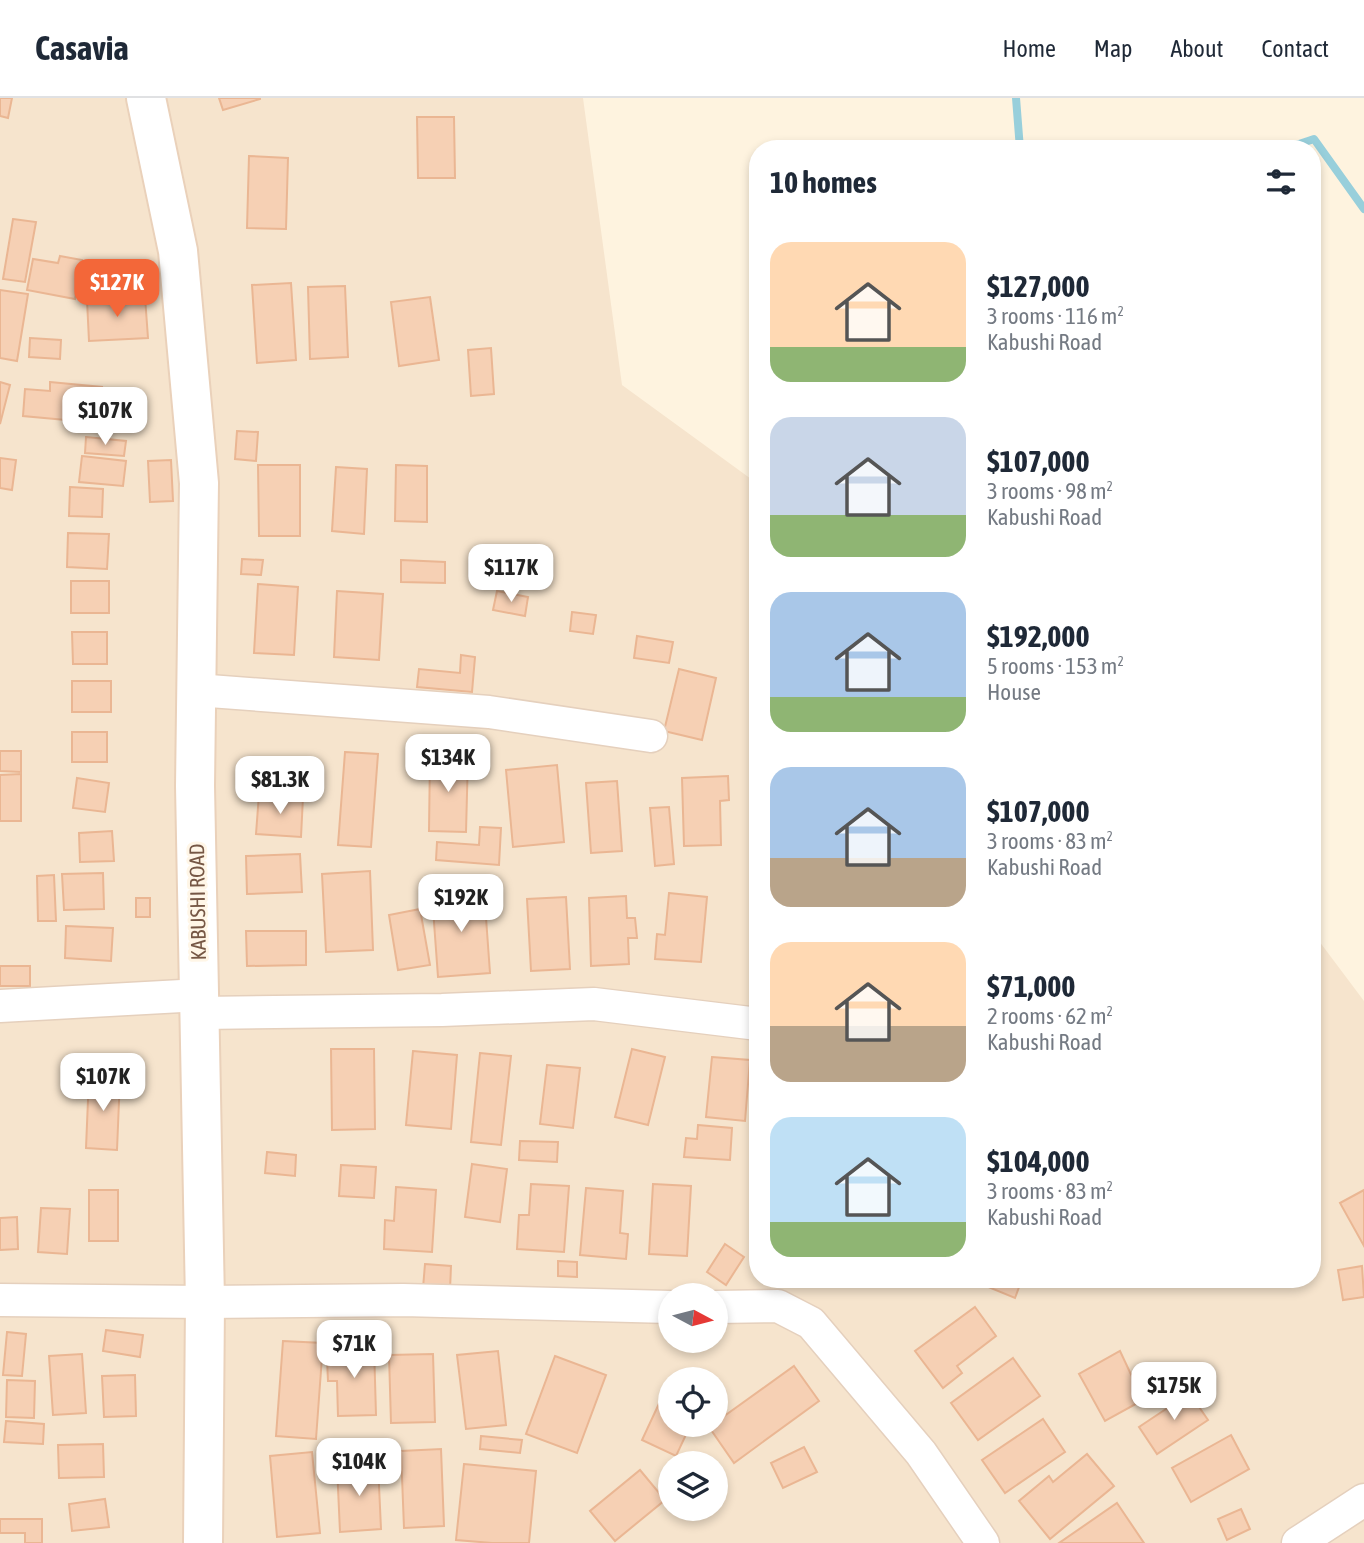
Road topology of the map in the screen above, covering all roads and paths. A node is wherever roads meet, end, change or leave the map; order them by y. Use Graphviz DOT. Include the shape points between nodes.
graph roads {
  1 [pos="146,98"];
  2 [pos="197,690"];
  3 [pos="651,736"];
  4 [pos="201,1004"];
  5 [pos="0,1006"];
  6 [pos="749,1023"];
  7 [pos="0,1300"];
  8 [pos="205,1302"];
  9 [pos="658,1307"];
  10 [pos="728,1307"];
  11 [pos="1364,1500"];
  12 [pos="203,1543"];
  13 [pos="983,1543"];
  14 [pos="1298,1543"];
  1 -- 2 [label="main road, KABUSHI ROAD" via="178,251 199,483"];
  2 -- 3 [label="street" via="489,712"];
  2 -- 4 [label="main road, KABUSHI ROAD"];
  4 -- 5 [label="street"];
  4 -- 6 [label="street" via="442,1010 594,1004"];
  4 -- 8 [label="main road, KABUSHI ROAD"];
  7 -- 8 [label="street"];
  8 -- 9 [label="street" via="403,1300"];
  8 -- 12 [label="main road, KABUSHI ROAD"];
  10 -- 13 [label="street" via="778,1306 811,1323 921,1453"];
  11 -- 14 [label="street"];
}
